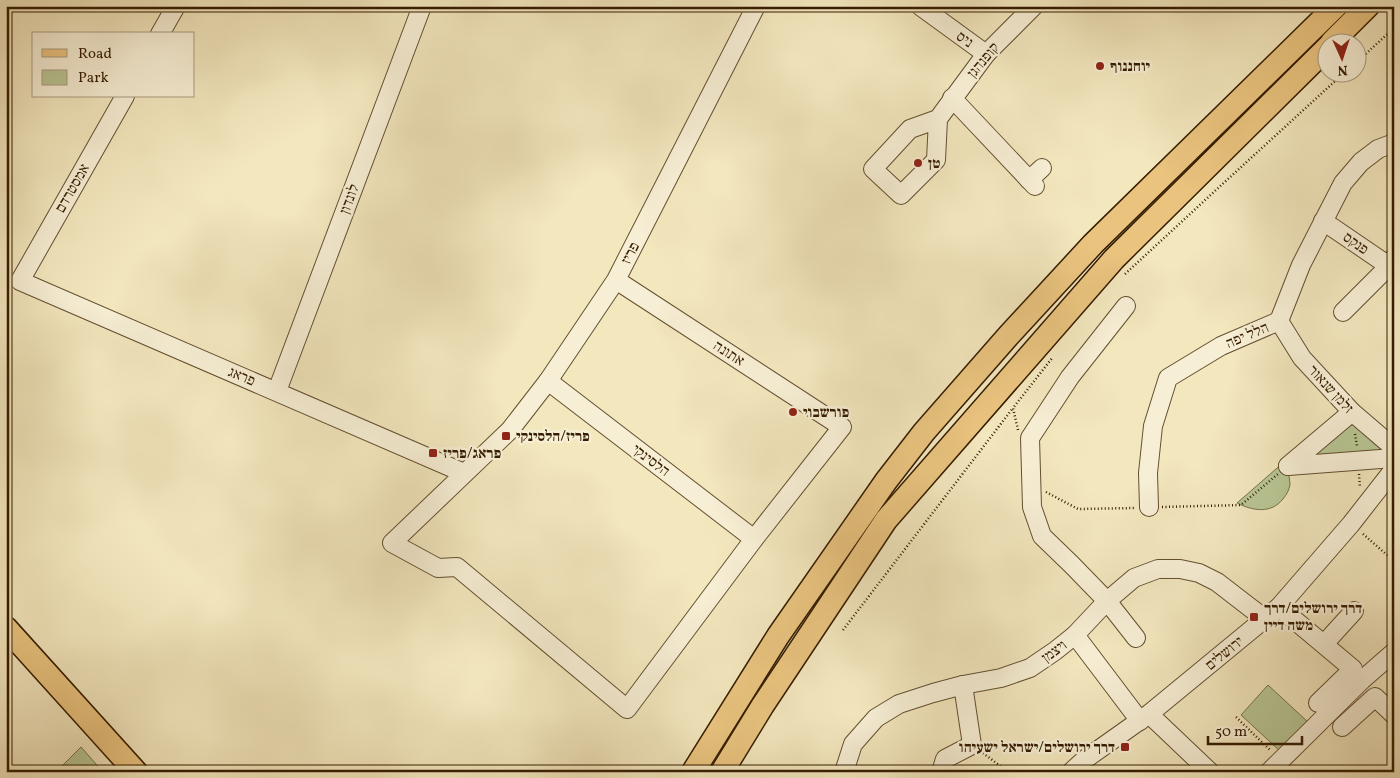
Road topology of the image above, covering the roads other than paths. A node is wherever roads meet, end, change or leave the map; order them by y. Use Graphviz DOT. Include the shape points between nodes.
graph roads {
  1 [pos="176,6"];
  2 [pos="422,6"];
  3 [pos="756,6"];
  4 [pos="920,6"];
  5 [pos="1034,6"];
  6 [pos="1368,6"];
  7 [pos="1331,10"];
  8 [pos="161,32"];
  9 [pos="1342,32"];
  10 [pos="986,54"];
  11 [pos="1318,57"];
  12 [pos="124,98"];
  13 [pos="952,98"];
  14 [pos="938,119"];
  15 [pos="1394,143"];
  16 [pos="1042,168"];
  17 [pos="1323,221"];
  18 [pos="1391,262"];
  19 [pos="616,280"];
  20 [pos="20,281"];
  21 [pos="1126,306"];
  22 [pos="1343,312"];
  23 [pos="1279,321"];
  24 [pos="548,381"];
  25 [pos="277,391"];
  26 [pos="1352,412"];
  27 [pos="1394,448"];
  28 [pos="1394,458"];
  29 [pos="1394,469"];
  30 [pos="464,473"];
  31 [pos="1150,507"];
  32 [pos="754,539"];
  33 [pos="1107,601"];
  34 [pos="1279,607"];
  35 [pos="1354,611"];
  36 [pos="1266,619"];
  37 [pos="6,628"];
  38 [pos="1075,635"];
  39 [pos="1136,638"];
  40 [pos="1324,644"];
  41 [pos="1394,652"];
  42 [pos="963,685"];
  43 [pos="1318,703"];
  44 [pos="1394,715"];
  45 [pos="1144,718"];
  46 [pos="1342,727"];
  47 [pos="1275,766"];
  48 [pos="1071,771"];
  49 [pos="136,772"];
  50 [pos="692,772"];
  51 [pos="722,772"];
  52 [pos="844,772"];
  53 [pos="941,772"];
  54 [pos="1210,772"];
  1 -- 8 [label="street"];
  2 -- 25 [label="street, לונדון"];
  3 -- 19 [label="street, פריז"];
  4 -- 10 [label="street, ניס"];
  5 -- 10 [label="street, קופנהגן"];
  6 -- 9 [label="main road"];
  7 -- 50 [label="main road" via="1093,244 924,432 778,636"];
  10 -- 13 [label="street, קופנהגן"];
  11 -- 51 [label="main road" via="1114,259 886,520"];
  12 -- 20 [label="street, אמסטרדם"];
  13 -- 14 [label="street, קופנהגן"];
  13 -- 16 [label="street" via="1032,183"];
  15 -- 17 [label="street, הלל יפה" via="1378,149 1361,162 1343,183"];
  17 -- 18 [label="street, פנקס"];
  17 -- 23 [label="street, הלל יפה"];
  18 -- 22 [label="street, פנקס"];
  19 -- 24 [label="street, פריז"];
  19 -- 32 [label="street, אתונה" via="842,427"];
  20 -- 25 [label="street, פראג"];
  21 -- 33 [label="street" via="1070,377 1030,438 1032,507 1042,536"];
  23 -- 26 [label="street, זלמן שנאור" via="1302,358"];
  23 -- 31 [label="street, הלל יפה" via="1221,346 1168,378 1152,426 1148,473"];
  24 -- 30 [label="street, פריז" via="510,430"];
  24 -- 32 [label="street, הלסינקי"];
  25 -- 30 [label="street, פראג"];
  26 -- 27 [label="street, זלמן שנאור"];
  26 -- 28 [label="street" via="1288,466"];
  29 -- 34 [label="street, ירושלים" via="1352,524"];
  30 -- 32 [label="street, פריז" via="392,543 438,568 457,567 627,709"];
  33 -- 36 [label="street, ויצמן" via="1134,578 1158,569 1180,569 1217,582"];
  33 -- 38 [label="street, ויצמן"];
  33 -- 39 [label="street"];
  34 -- 36 [label="street, ירושלים"];
  34 -- 40 [label="street"];
  35 -- 40 [label="street"];
  36 -- 45 [label="street, ירושלים"];
  37 -- 49 [label="main road"];
  38 -- 42 [label="street, ויצמן" via="1030,668 1001,678"];
  38 -- 45 [label="street"];
  40 -- 43 [label="street" via="1353,669"];
  41 -- 47 [label="street"];
  42 -- 52 [label="street, ויצמן" via="899,704 876,718 853,744"];
  42 -- 53 [label="street" via="972,745 945,759"];
  44 -- 46 [label="street" via="1375,697"];
  45 -- 48 [label="street, ירושלים"];
  45 -- 54 [label="street"];
}
